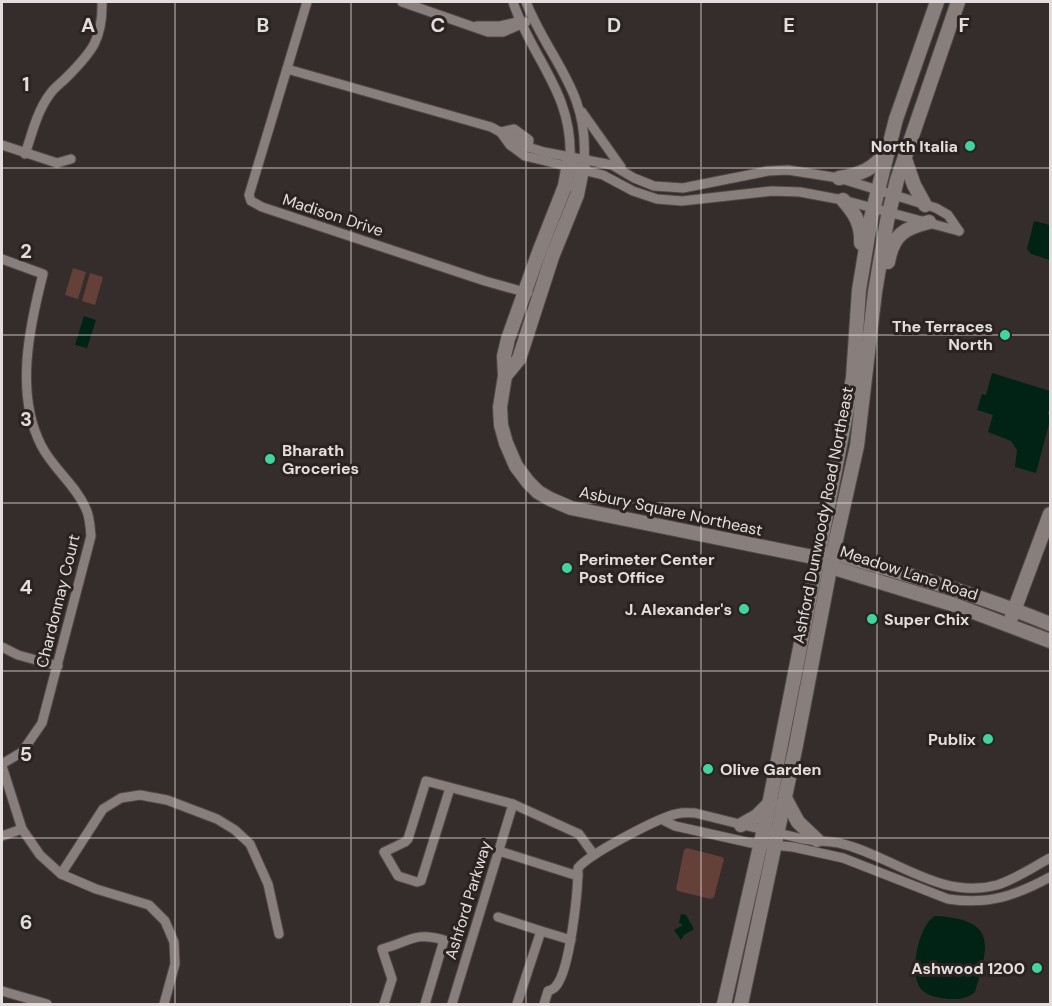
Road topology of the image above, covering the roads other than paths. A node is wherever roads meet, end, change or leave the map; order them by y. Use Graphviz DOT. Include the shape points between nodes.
graph roads {
  1 [pos="102,2"];
  2 [pos="307,2"];
  3 [pos="402,2"];
  4 [pos="513,2"];
  5 [pos="526,2"];
  6 [pos="938,2"];
  7 [pos="958,2"];
  8 [pos="534,18"];
  9 [pos="522,22"];
  10 [pos="287,69"];
  11 [pos="579,108"];
  12 [pos="501,132"];
  13 [pos="2,145"];
  14 [pos="888,147"];
  15 [pos="25,154"];
  16 [pos="71,159"];
  17 [pos="904,159"];
  18 [pos="577,164"];
  19 [pos="627,173"];
  20 [pos="839,178"];
  21 [pos="878,191"];
  22 [pos="893,195"];
  23 [pos="843,200"];
  24 [pos="926,205"];
  25 [pos="874,207"];
  26 [pos="889,212"];
  27 [pos="929,222"];
  28 [pos="2,259"];
  29 [pos="524,292"];
  30 [pos="875,292"];
  31 [pos="539,296"];
  32 [pos="855,348"];
  33 [pos="505,376"];
  34 [pos="1050,514"];
  35 [pos="818,558"];
  36 [pos="832,560"];
  37 [pos="1015,610"];
  38 [pos="1010,624"];
  39 [pos="1050,624"];
  40 [pos="1050,640"];
  41 [pos="2,646"];
  42 [pos="58,666"];
  43 [pos="2,765"];
  44 [pos="450,788"];
  45 [pos="785,798"];
  46 [pos="770,803"];
  47 [pos="513,804"];
  48 [pos="663,820"];
  49 [pos="741,825"];
  50 [pos="22,829"];
  51 [pos="2,836"];
  52 [pos="769,838"];
  53 [pos="817,840"];
  54 [pos="499,851"];
  55 [pos="594,855"];
  56 [pos="1050,858"];
  57 [pos="61,874"];
  58 [pos="578,876"];
  59 [pos="1050,877"];
  60 [pos="498,917"];
  61 [pos="541,931"];
  62 [pos="279,934"];
  63 [pos="571,940"];
  64 [pos="2,992"];
  65 [pos="47,1005"];
  66 [pos="164,1005"];
  67 [pos="384,1005"];
  68 [pos="425,1005"];
  69 [pos="452,1005"];
  70 [pos="517,1005"];
  71 [pos="544,1005"];
  72 [pos="724,1005"];
  73 [pos="741,1005"];
  1 -- 15 [label="street" via="98,39 90,53 50,93"];
  2 -- 10 [label="street, Madison Drive"];
  3 -- 9 [label="street" via="488,32 503,32"];
  4 -- 9 [label="street"];
  5 -- 8 [label="street"];
  6 -- 14 [label="main road, Ashford Dunwoody Road Northeast"];
  7 -- 17 [label="main road, Ashford Dunwoody Road Northeast"];
  8 -- 9 [label="street"];
  8 -- 11 [label="street" via="568,78"];
  9 -- 18 [label="street" via="562,102"];
  10 -- 12 [label="street"];
  10 -- 29 [label="street, Madison Drive" via="249,195 251,201"];
  11 -- 18 [label="street" via="585,135"];
  11 -- 19 [label="street"];
  12 -- 18 [label="street" via="528,147"];
  12 -- 18 [label="street" via="525,156"];
  13 -- 15 [label="street"];
  14 -- 20 [label="main road" via="881,159 866,170"];
  14 -- 21 [label="main road, Ashford Dunwoody Road Northeast"];
  15 -- 16 [label="street" via="57,164"];
  17 -- 22 [label="main road, Ashford Dunwoody Road Northeast"];
  17 -- 24 [label="main road"];
  18 -- 19 [label="street" via="612,165"];
  18 -- 23 [label="street" via="657,199 682,201 780,191"];
  18 -- 29 [label="main road, Asbury Square Northeast"];
  18 -- 31 [label="main road, Asbury Square Northeast" via="577,195"];
  19 -- 20 [label="street" via="654,186 677,188 780,170"];
  20 -- 21 [label="street"];
  21 -- 22 [label="street"];
  21 -- 25 [label="main road, Ashford Dunwoody Road Northeast"];
  22 -- 24 [label="street"];
  22 -- 26 [label="main road, Ashford Dunwoody Road Northeast"];
  23 -- 25 [label="street"];
  23 -- 32 [label="main road" via="857,219 861,234 851,297 850,323"];
  24 -- 27 [label="street" via="945,212 959,231"];
  25 -- 26 [label="street"];
  25 -- 32 [label="main road, Ashford Dunwoody Road Northeast" via="859,290"];
  26 -- 27 [label="street"];
  26 -- 30 [label="main road, Ashford Dunwoody Road Northeast"];
  27 -- 30 [label="main road" via="908,228 899,236 892,247 885,285"];
  28 -- 42 [label="street, Chardonnay Court" via="43,274 25,371 29,414 41,446 88,512 91,537"];
  29 -- 31 [label="street, Madison Drive"];
  29 -- 33 [label="main road, Asbury Square Northeast" via="504,356"];
  30 -- 36 [label="main road, Ashford Dunwoody Road Northeast" via="857,446"];
  31 -- 33 [label="main road, Asbury Square Northeast" via="519,359"];
  32 -- 35 [label="main road, Ashford Dunwoody Road Northeast"];
  33 -- 35 [label="main road, Asbury Square Northeast" via="500,407 506,443 528,482 550,499 571,508"];
  34 -- 37 [label="main road"];
  35 -- 36 [label="main road, Meadow Lane Road"];
  35 -- 46 [label="main road, Ashford Dunwoody Road Northeast"];
  36 -- 37 [label="main road, Meadow Lane Road" via="926,580"];
  36 -- 38 [label="main road, Meadow Lane Road"];
  36 -- 45 [label="main road, Ashford Dunwoody Road Northeast"];
  37 -- 38 [label="main road"];
  37 -- 39 [label="main road, Meadow Lane Road"];
  38 -- 40 [label="main road, Meadow Lane Road"];
  41 -- 42 [label="street" via="18,655"];
  42 -- 43 [label="street, Chardonnay Court" via="42,723 22,752"];
  43 -- 50 [label="street"];
  44 -- 44 [label="street" via="421,881 398,876 384,852 408,839 426,781"];
  44 -- 47 [label="street"];
  45 -- 52 [label="main road, Ashford Dunwoody Road Northeast"];
  45 -- 53 [label="main road" via="798,822"];
  46 -- 49 [label="main road"];
  46 -- 52 [label="main road, Ashford Dunwoody Road Northeast"];
  47 -- 54 [label="street, Ashford Parkway"];
  47 -- 55 [label="street" via="579,834"];
  48 -- 49 [label="street" via="686,812"];
  48 -- 52 [label="street" via="675,826"];
  48 -- 55 [label="street"];
  49 -- 52 [label="street"];
  50 -- 51 [label="street"];
  50 -- 57 [label="street" via="40,855"];
  52 -- 53 [label="street"];
  52 -- 59 [label="street" via="843,858 931,893 966,902 1013,894"];
  52 -- 72 [label="main road, Ashford Dunwoody Road Northeast"];
  52 -- 73 [label="main road, Ashford Dunwoody Road Northeast"];
  53 -- 56 [label="street" via="839,843 924,878 959,887 996,885"];
  54 -- 58 [label="street"];
  54 -- 69 [label="street, Ashford Parkway"];
  55 -- 58 [label="street" via="578,868"];
  57 -- 62 [label="street" via="103,809 121,798 140,795 167,800 217,819 250,844 268,884"];
  57 -- 66 [label="street" via="149,905 165,921 174,942 175,964"];
  58 -- 63 [label="street"];
  60 -- 61 [label="street, Ashford Parkway"];
  61 -- 63 [label="street, Ashford Parkway"];
  61 -- 70 [label="street"];
  63 -- 71 [label="street" via="556,986 548,991"];
  64 -- 65 [label="street"];
  67 -- 68 [label="street, Ashford Parkway" via="392,979 382,949 428,935 444,940"];
}
